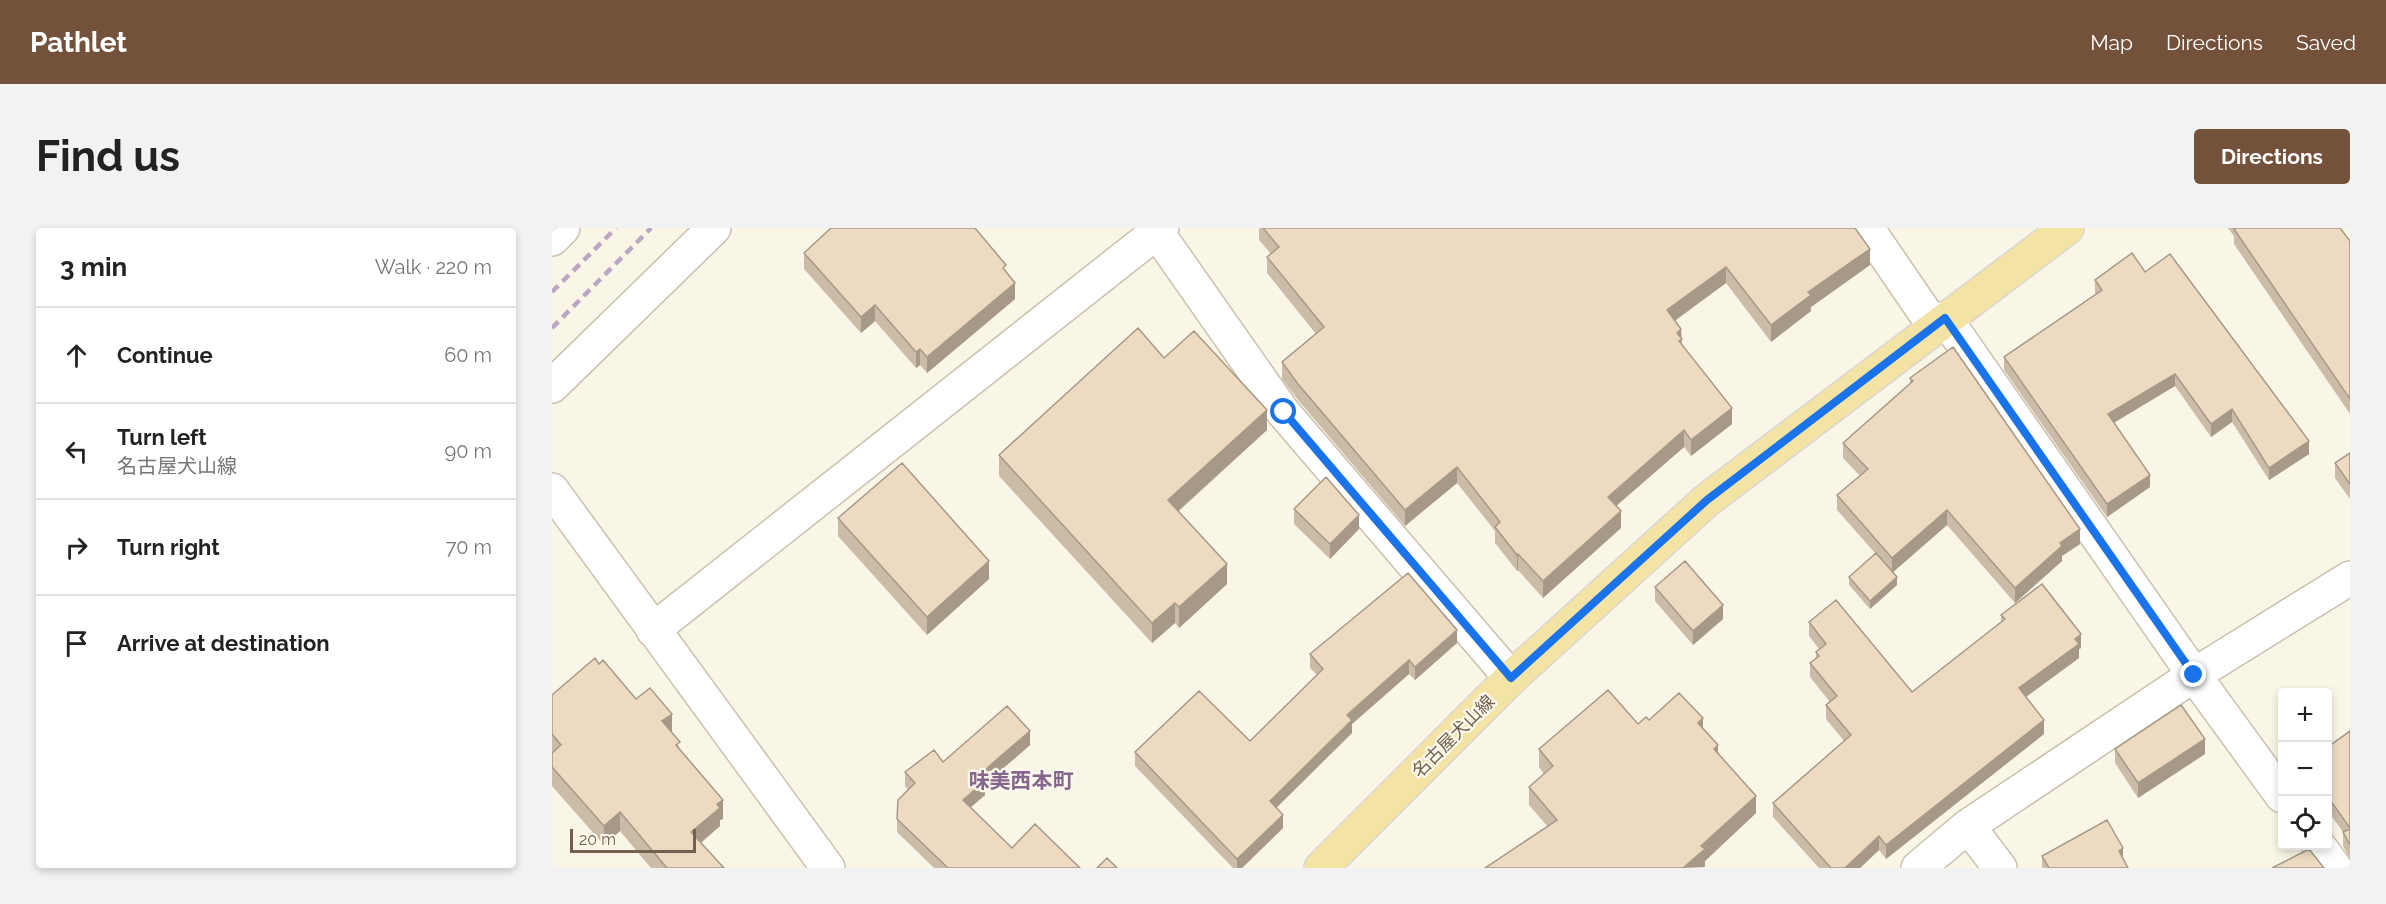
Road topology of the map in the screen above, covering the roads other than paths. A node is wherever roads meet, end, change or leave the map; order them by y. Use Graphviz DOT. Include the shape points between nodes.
graph roads {
  1 [pos="563,228"];
  2 [pos="714,228"];
  3 [pos="1867,228"];
  4 [pos="2067,228"];
  5 [pos="1158,229"];
  6 [pos="552,239"];
  7 [pos="1939,322"];
  8 [pos="552,386"];
  9 [pos="552,490"];
  10 [pos="2350,578"];
  11 [pos="653,630"];
  12 [pos="2194,675"];
  13 [pos="1511,678"];
  14 [pos="2278,789"];
  15 [pos="1968,826"];
  16 [pos="2322,850"];
  17 [pos="828,868"];
  18 [pos="1321,868"];
  19 [pos="1918,868"];
  20 [pos="2000,868"];
  21 [pos="2335,868"];
  1 -- 6 [label="street"];
  2 -- 8 [label="street"];
  3 -- 7 [label="street"];
  4 -- 7 [label="main road, 名古屋犬山線"];
  5 -- 11 [label="street"];
  5 -- 13 [label="street" via="1284,412"];
  7 -- 12 [label="street"];
  7 -- 13 [label="main road, 名古屋犬山線" via="1707,500"];
  9 -- 11 [label="street"];
  10 -- 12 [label="street"];
  11 -- 17 [label="street"];
  12 -- 14 [label="street"];
  12 -- 15 [label="street"];
  13 -- 18 [label="main road, 名古屋犬山線"];
  15 -- 19 [label="street"];
  15 -- 20 [label="street"];
  16 -- 21 [label="street"];
}
